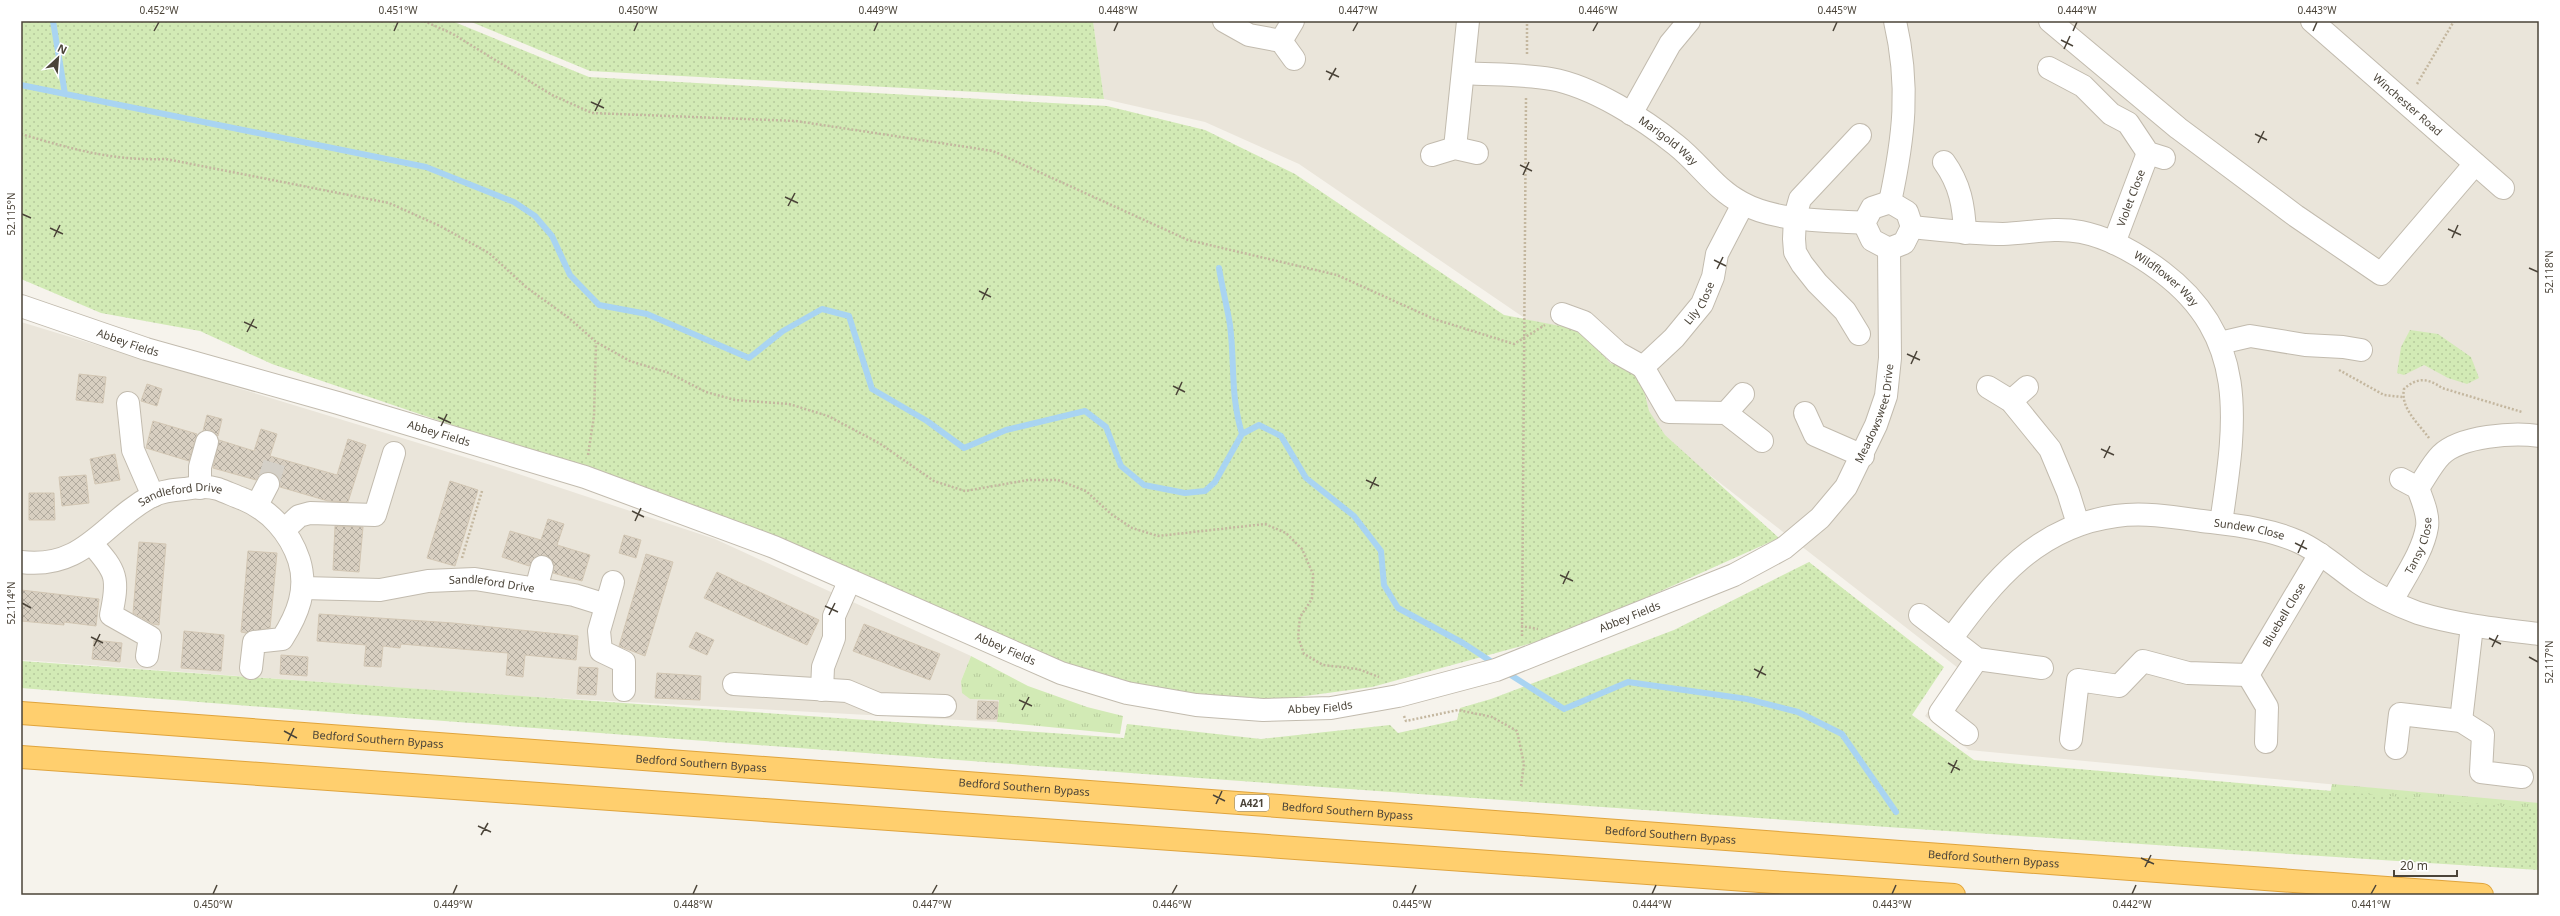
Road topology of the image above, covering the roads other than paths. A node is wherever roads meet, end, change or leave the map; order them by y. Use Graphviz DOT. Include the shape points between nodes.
graph roads {
  1 [pos="1224,21"];
  2 [pos="1293,21"];
  3 [pos="1468,21"];
  4 [pos="1689,21"];
  5 [pos="1895,21"];
  6 [pos="2050,21"];
  7 [pos="2312,21"];
  8 [pos="1282,41"];
  9 [pos="1294,59"];
  10 [pos="2049,68"];
  11 [pos="1464,73"];
  12 [pos="1631,114"];
  13 [pos="1860,135"];
  14 [pos="1455,148"];
  15 [pos="1477,153"];
  16 [pos="1432,155"];
  17 [pos="1944,162"];
  18 [pos="2475,164"];
  19 [pos="2503,188"];
  20 [pos="1890,202"];
  21 [pos="1742,204"];
  22 [pos="1795,217"];
  23 [pos="1864,223"];
  24 [pos="1912,227"];
  25 [pos="1965,232"];
  26 [pos="2114,243"];
  27 [pos="1890,249"];
  28 [pos="21,306"];
  29 [pos="1562,314"];
  30 [pos="1859,334"];
  31 [pos="2220,343"];
  32 [pos="2361,350"];
  33 [pos="1643,367"];
  34 [pos="1988,387"];
  35 [pos="1743,394"];
  36 [pos="128,403"];
  37 [pos="1726,413"];
  38 [pos="1805,413"];
  39 [pos="2539,436"];
  40 [pos="1762,441"];
  41 [pos="207,442"];
  42 [pos="394,453"];
  43 [pos="1863,456"];
  44 [pos="268,484"];
  45 [pos="200,488"];
  46 [pos="153,496"];
  47 [pos="257,505"];
  48 [pos="2221,523"];
  49 [pos="2078,524"];
  50 [pos="284,530"];
  51 [pos="92,544"];
  52 [pos="1784,548"];
  53 [pos="2320,554"];
  54 [pos="21,562"];
  55 [pos="542,567"];
  56 [pos="613,582"];
  57 [pos="849,582"];
  58 [pos="304,588"];
  59 [pos="536,589"];
  60 [pos="2392,601"];
  61 [pos="606,605"];
  62 [pos="1920,615"];
  63 [pos="2472,626"];
  64 [pos="2539,634"];
  65 [pos="1951,639"];
  66 [pos="147,656"];
  67 [pos="1977,659"];
  68 [pos="251,668"];
  69 [pos="2042,668"];
  70 [pos="2248,676"];
  71 [pos="734,684"];
  72 [pos="624,690"];
  73 [pos="822,690"];
  74 [pos="945,706"];
  75 [pos="21,713"];
  76 [pos="2461,721"];
  77 [pos="1966,734"];
  78 [pos="2071,739"];
  79 [pos="2266,742"];
  80 [pos="2396,748"];
  81 [pos="21,757"];
  82 [pos="2522,777"];
  83 [pos="1954,895"];
  84 [pos="2482,895"];
  1 -- 8 [label="street" via="1250,35"];
  2 -- 8 [label="street"];
  3 -- 11 [label="street"];
  4 -- 12 [label="street" via="1670,44"];
  5 -- 20 [label="street" via="1905,70 1905,118"];
  6 -- 18 [label="street" via="2178,128 2296,216 2381,274"];
  7 -- 18 [label="street, Winchester Road"];
  8 -- 9 [label="street"];
  10 -- 26 [label="street, Violet Close" via="2083,86 2111,114 2128,123 2156,156"];
  11 -- 12 [label="street, Marigold Way" via="1552,79 1592,94"];
  11 -- 14 [label="street"];
  12 -- 21 [label="street, Marigold Way" via="1656,129 1680,149 1716,186"];
  13 -- 22 [label="street" via="1800,199"];
  14 -- 15 [label="street"];
  14 -- 16 [label="street"];
  17 -- 25 [label="street" via="1955,177 1964,204"];
  18 -- 19 [label="street, Winchester Road"];
  20 -- 23 [label="street" via="1872,208"];
  20 -- 24 [label="street" via="1907,212"];
  21 -- 22 [label="street, Marigold Way"];
  21 -- 33 [label="street, Lily Close" via="1717,254 1713,277 1702,304 1674,338"];
  22 -- 23 [label="street, Marigold Way"];
  22 -- 30 [label="street" via="1795,252 1816,283 1845,311"];
  23 -- 27 [label="street" via="1872,240"];
  24 -- 25 [label="street, Wildflower Way"];
  24 -- 27 [label="street" via="1904,243"];
  25 -- 26 [label="street, Wildflower Way" via="2004,234 2047,229 2082,232"];
  26 -- 31 [label="street, Wildflower Way" via="2144,258 2183,287 2207,318"];
  27 -- 43 [label="street, Meadowsweet Drive" via="1890,358 1886,388 1876,425"];
  28 -- 57 [label="street, Abbey Fields" via="146,349 585,477 697,517"];
  29 -- 33 [label="street" via="1584,322 1618,354"];
  31 -- 32 [label="street" via="2250,336 2305,345"];
  31 -- 48 [label="street, Wildflower Way" via="2230,374 2232,408 2231,455"];
  33 -- 37 [label="street" via="1668,412"];
  34 -- 49 [label="street" via="2019,394 2050,449"];
  35 -- 37 [label="street"];
  36 -- 46 [label="street" via="133,450"];
  37 -- 40 [label="street"];
  38 -- 43 [label="street" via="1815,435"];
  39 -- 60 [label="street, Tansy Close" via="2507,435 2462,444 2442,455 2409,484 2426,509 2427,526 2421,546"];
  41 -- 45 [label="street" via="200,467"];
  42 -- 50 [label="street" via="375,515 310,513 299,516"];
  43 -- 52 [label="street, Meadowsweet Drive" via="1846,487 1820,518"];
  44 -- 47 [label="street"];
  45 -- 46 [label="street, Sandleford Drive" via="167,491"];
  45 -- 47 [label="street, Sandleford Drive" via="217,489"];
  46 -- 51 [label="street, Sandleford Drive"];
  47 -- 50 [label="street, Sandleford Drive"];
  48 -- 49 [label="street, Sundew Close" via="2164,516 2116,516"];
  48 -- 53 [label="street, Sundew Close" via="2268,531 2298,542"];
  49 -- 65 [label="street, Sundew Close" via="2041,543 2010,566 1979,600"];
  50 -- 58 [label="street, Sandleford Drive" via="297,554 304,575"];
  51 -- 54 [label="street, Sandleford Drive" via="58,560"];
  51 -- 66 [label="street" via="109,563 115,576 116,593 111,616 150,637"];
  52 -- 57 [label="street, Abbey Fields" via="1734,575 1496,670 1392,688 1331,708 1263,710 1196,705 1127,693 1061,673"];
  53 -- 60 [label="street, Sundew Close" via="2360,584"];
  53 -- 70 [label="street, Bluebell Close"];
  55 -- 59 [label="street"];
  56 -- 61 [label="street"];
  57 -- 73 [label="street" via="834,616 834,638 823,667"];
  58 -- 59 [label="street, Sandleford Drive" via="380,590 428,581 475,579"];
  58 -- 68 [label="street, Sandleford Drive" via="294,620 282,639 254,642"];
  59 -- 61 [label="street, Sandleford Drive" via="574,595"];
  60 -- 63 [label="street, Sundew Close" via="2418,612"];
  61 -- 72 [label="street" via="599,631 601,650 624,662"];
  62 -- 65 [label="street"];
  63 -- 64 [label="street, Sundew Close"];
  63 -- 76 [label="street"];
  65 -- 67 [label="street"];
  67 -- 69 [label="street"];
  67 -- 77 [label="street" via="1940,713"];
  70 -- 78 [label="street" via="2188,673 2143,661 2119,686 2078,680"];
  70 -- 79 [label="street" via="2267,707"];
  71 -- 73 [label="street"];
  73 -- 74 [label="street" via="847,691 878,704"];
  75 -- 84 [label="highway, Bedford Southern Bypass / A421"];
  76 -- 80 [label="street" via="2400,714"];
  76 -- 82 [label="street" via="2483,736 2481,772"];
  81 -- 83 [label="highway"];
}
